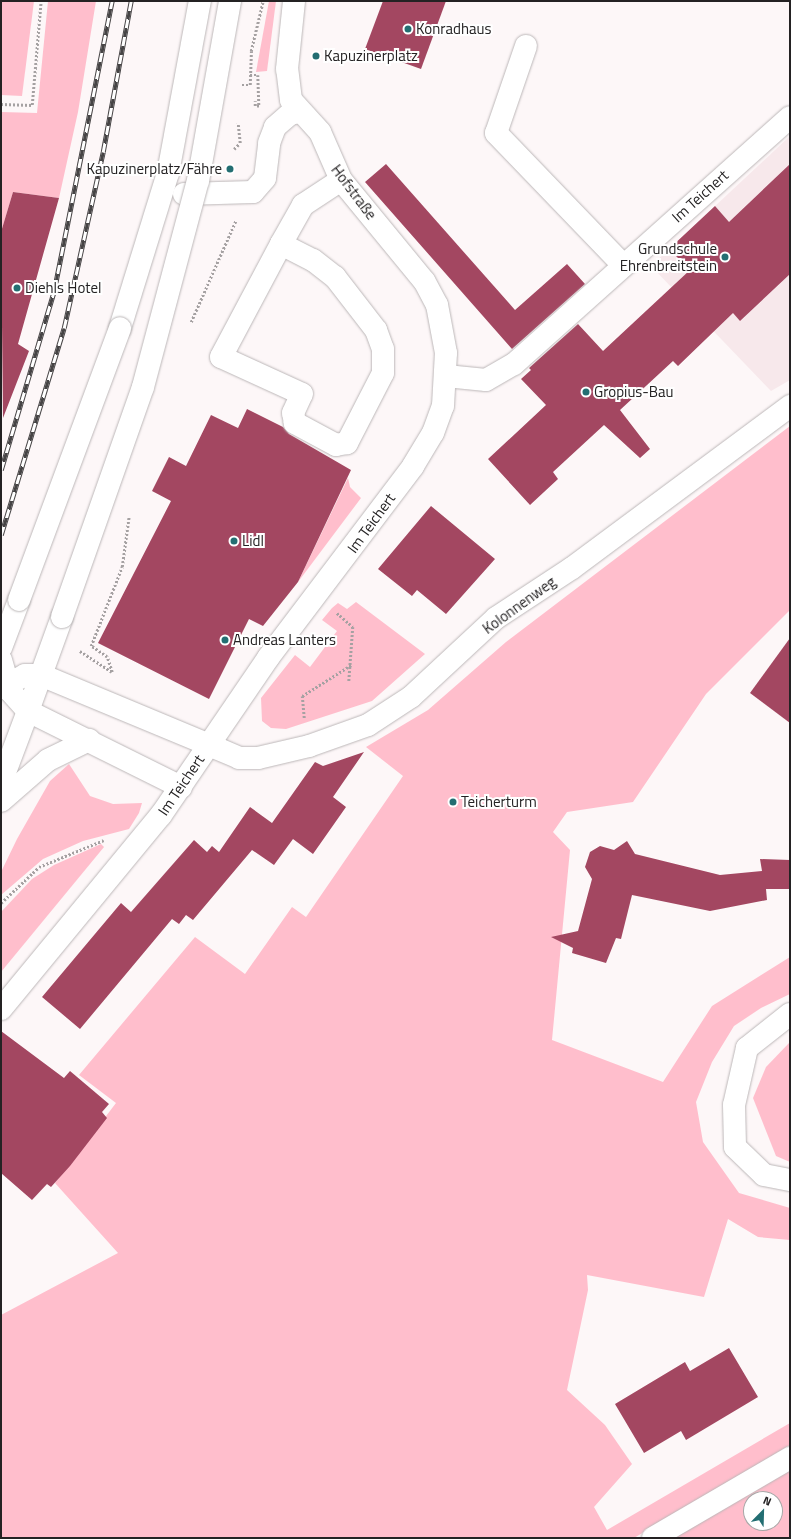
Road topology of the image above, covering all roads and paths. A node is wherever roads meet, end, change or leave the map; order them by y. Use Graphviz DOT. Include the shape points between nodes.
graph roads {
  1 [pos="41,1"];
  2 [pos="200,1"];
  3 [pos="230,1"];
  4 [pos="263,1"];
  5 [pos="294,1"];
  6 [pos="526,46"];
  7 [pos="250,75"];
  8 [pos="242,85"];
  9 [pos="259,101"];
  10 [pos="1,104"];
  11 [pos="299,112"];
  12 [pos="790,117"];
  13 [pos="341,180"];
  14 [pos="184,194"];
  15 [pos="243,217"];
  16 [pos="281,244"];
  17 [pos="623,266"];
  18 [pos="188,328"];
  19 [pos="446,376"];
  20 [pos="790,406"];
  21 [pos="129,514"];
  22 [pos="318,595"];
  23 [pos="80,644"];
  24 [pos="1,648"];
  25 [pos="1,660"];
  26 [pos="351,665"];
  27 [pos="41,675"];
  28 [pos="349,681"];
  29 [pos="4,686"];
  30 [pos="28,711"];
  31 [pos="89,740"];
  32 [pos="209,745"];
  33 [pos="309,746"];
  34 [pos="1,784"];
  35 [pos="181,787"];
  36 [pos="1,801"];
  37 [pos="140,844"];
  38 [pos="1,903"];
  39 [pos="1,1009"];
  40 [pos="790,1014"];
  41 [pos="790,1180"];
  42 [pos="790,1458"];
  43 [pos="653,1538"];
  1 -- 10 [label="path" via="32,105"];
  2 -- 24 [label="main road, bridge" via="184,100 149,238"];
  3 -- 27 [label="main road, bridge" via="198,181 147,372 118,467"];
  4 -- 7 [label="path" via="251,51"];
  5 -- 11 [label="main road, Hofstraße" via="287,83"];
  6 -- 17 [label="main road" via="496,133"];
  7 -- 8 [label="path" via="250,85"];
  7 -- 9 [label="path" via="258,75"];
  11 -- 13 [label="main road, Hofstraße" via="320,132"];
  11 -- 14 [label="main road" via="290,114 275,126 265,178 253,192"];
  12 -- 17 [label="main road, Im Teichert"];
  13 -- 16 [label="main road" via="303,205"];
  13 -- 19 [label="main road, Hofstraße" via="424,281 437,306 443,329"];
  15 -- 18 [label="path" via="237,218"];
  16 -- 16 [label="main road" via="221,357 302,394 293,413 295,423 336,445 348,443 383,373 383,349 376,330 335,276 313,260"];
  17 -- 19 [label="main road, Im Teichert" via="501,374 486,380 468,381"];
  19 -- 22 [label="main road, Im Teichert" via="443,406 424,448"];
  20 -- 33 [label="main road, Kolonnenweg" via="572,568 496,618 391,711 368,725"];
  21 -- 23 [label="path" via="122,567 91,646 106,657 112,672 78,649"];
  22 -- 26 [label="path" via="353,627"];
  22 -- 32 [label="main road, Im Teichert" via="268,658"];
  25 -- 29 [label="main road"];
  26 -- 28 [label="path"];
  26 -- 33 [label="path" via="302,696"];
  27 -- 29 [label="main road" via="25,675"];
  27 -- 30 [label="main road"];
  27 -- 32 [label="main road, Kolonnenweg"];
  29 -- 30 [label="main road"];
  30 -- 31 [label="main road"];
  30 -- 34 [label="main road"];
  31 -- 35 [label="main road"];
  31 -- 36 [label="main road" via="48,760"];
  32 -- 33 [label="main road, Kolonnenweg" via="238,758 258,758"];
  32 -- 35 [label="main road, Im Teichert"];
  35 -- 37 [label="main road, Im Teichert"];
  37 -- 38 [label="path" via="107,839 67,853 40,867"];
  37 -- 39 [label="main road, Im Teichert"];
  40 -- 41 [label="main road" via="747,1048 734,1105 735,1147 764,1175"];
  42 -- 43 [label="main road"];
}
